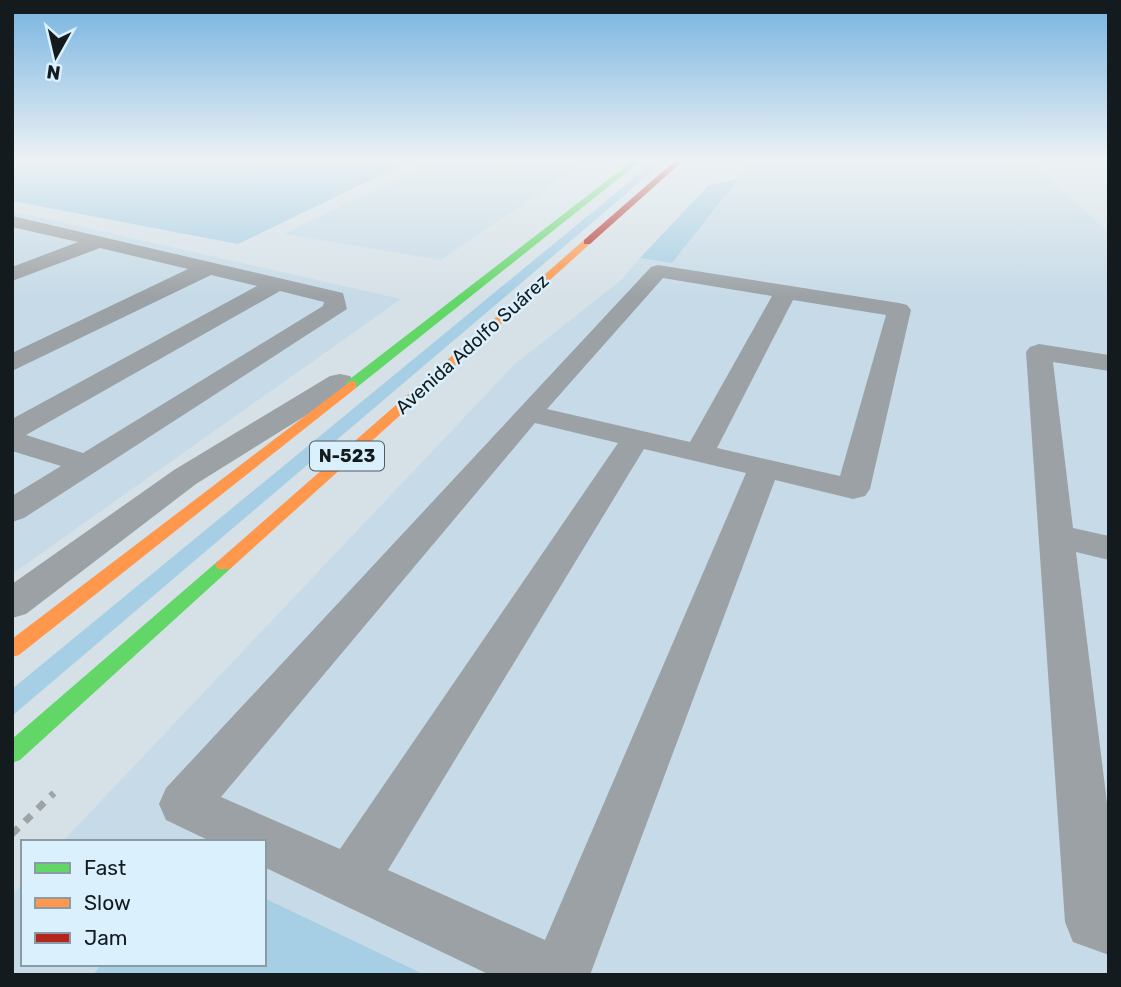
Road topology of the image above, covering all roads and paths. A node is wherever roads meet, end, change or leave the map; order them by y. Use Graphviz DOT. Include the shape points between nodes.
graph roads {
  1 [pos="581,205"];
  2 [pos="629,205"];
  3 [pos="12,221"];
  4 [pos="97,242"];
  5 [pos="208,268"];
  6 [pos="12,275"];
  7 [pos="278,284"];
  8 [pos="786,292"];
  9 [pos="413,337"];
  10 [pos="12,363"];
  11 [pos="1109,363"];
  12 [pos="528,413"];
  13 [pos="12,431"];
  14 [pos="636,438"];
  15 [pos="12,440"];
  16 [pos="699,453"];
  17 [pos="87,464"];
  18 [pos="764,468"];
  19 [pos="12,511"];
  20 [pos="1056,536"];
  21 [pos="1109,548"];
  22 [pos="12,604"];
  23 [pos="12,650"];
  24 [pos="12,753"];
  25 [pos="263,840"];
  26 [pos="266,841"];
  27 [pos="351,880"];
  28 [pos="1109,927"];
  29 [pos="555,975"];
  30 [pos="560,975"];
  1 -- 9 [label="highway, Avenida Adolfo Suárez / N-523"];
  2 -- 24 [label="highway, Avenida Adolfo Suárez / N-523"];
  3 -- 4 [label="lane"];
  4 -- 5 [label="lane"];
  4 -- 6 [label="lane"];
  5 -- 7 [label="lane"];
  5 -- 10 [label="lane"];
  7 -- 13 [label="lane"];
  7 -- 17 [label="lane" via="335,298 335,309"];
  8 -- 12 [label="lane" via="658,271"];
  8 -- 16 [label="lane"];
  8 -- 18 [label="lane" via="899,310 853,489"];
  9 -- 22 [label="lane" via="185,477"];
  9 -- 23 [label="highway, Avenida Adolfo Suárez / N-523"];
  11 -- 20 [label="lane" via="1039,352"];
  12 -- 14 [label="lane"];
  12 -- 25 [label="lane" via="184,804"];
  14 -- 16 [label="lane"];
  14 -- 27 [label="lane"];
  15 -- 17 [label="lane"];
  16 -- 18 [label="lane"];
  17 -- 19 [label="lane"];
  18 -- 30 [label="lane"];
  20 -- 21 [label="lane"];
  20 -- 28 [label="lane" via="1093,922"];
  26 -- 27 [label="lane"];
  27 -- 29 [label="lane"];
}
